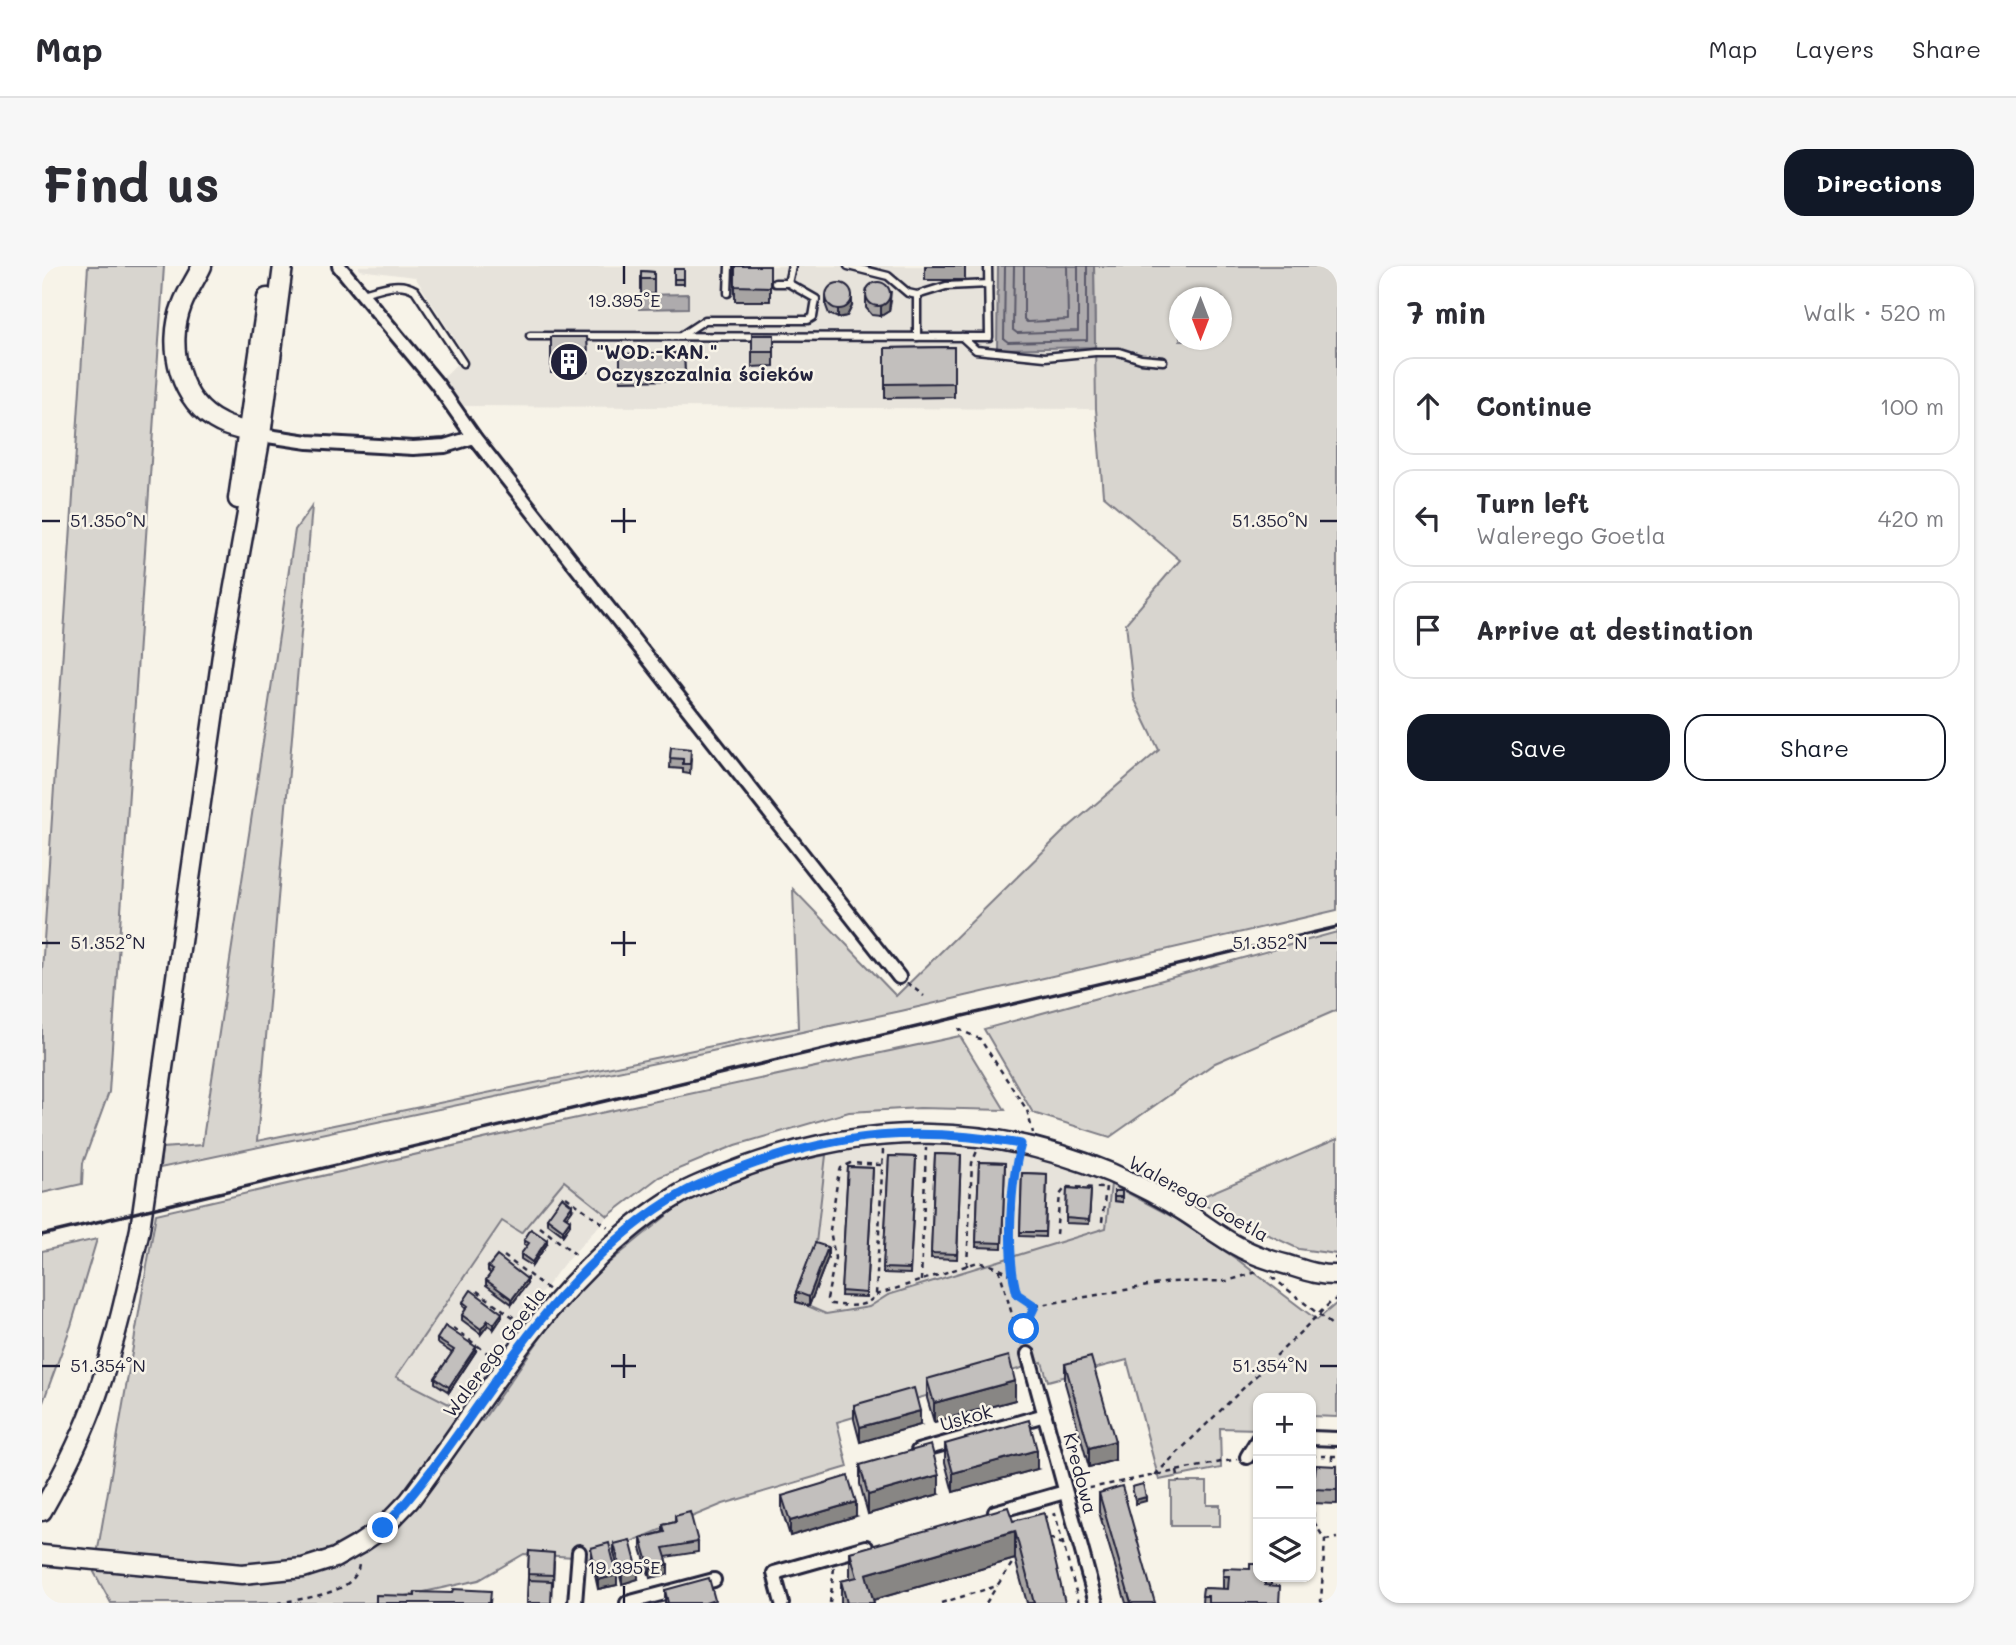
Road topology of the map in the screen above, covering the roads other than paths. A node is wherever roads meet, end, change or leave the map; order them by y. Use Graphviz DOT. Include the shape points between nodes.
graph roads {
  1 [pos="202,266"];
  2 [pos="271,266"];
  3 [pos="283,266"];
  4 [pos="339,266"];
  5 [pos="729,266"];
  6 [pos="792,266"];
  7 [pos="848,266"];
  8 [pos="988,266"];
  9 [pos="775,283"];
  10 [pos="788,283"];
  11 [pos="989,284"];
  12 [pos="363,293"];
  13 [pos="728,293"];
  14 [pos="917,295"];
  15 [pos="530,336"];
  16 [pos="681,337"];
  17 [pos="917,337"];
  18 [pos="962,337"];
  19 [pos="1163,361"];
  20 [pos="463,363"];
  21 [pos="254,434"];
  22 [pos="474,437"];
  23 [pos="899,977"];
  24 [pos="1336,1264"];
  25 [pos="1028,1354"];
  26 [pos="1045,1415"];
  27 [pos="1316,1438"];
  28 [pos="1337,1438"];
  29 [pos="1253,1447"];
  30 [pos="909,1453"];
  31 [pos="1247,1457"];
  32 [pos="1065,1492"];
  33 [pos="42,1511"];
  34 [pos="976,1517"];
  35 [pos="874,1545"];
  36 [pos="579,1552"];
  37 [pos="42,1555"];
  38 [pos="714,1580"];
  39 [pos="575,1603"];
  40 [pos="627,1603"];
  41 [pos="782,1603"];
  42 [pos="1096,1603"];
  1 -- 21 [label="street" via="178,317 178,365 188,391 203,411 223,425"];
  2 -- 21 [label="street"];
  3 -- 21 [label="street"];
  4 -- 12 [label="street"];
  5 -- 13 [label="lane"];
  6 -- 10 [label="lane"];
  7 -- 14 [label="lane" via="888,276"];
  8 -- 11 [label="lane"];
  9 -- 10 [label="lane"];
  10 -- 16 [label="lane" via="816,299 813,317 705,320"];
  11 -- 14 [label="lane" via="946,286"];
  11 -- 18 [label="lane" via="989,337"];
  12 -- 20 [label="lane" via="395,285 412,287"];
  12 -- 22 [label="street" via="438,384"];
  14 -- 17 [label="lane"];
  15 -- 16 [label="lane"];
  16 -- 17 [label="lane"];
  17 -- 18 [label="lane"];
  18 -- 19 [label="lane" via="976,350 1045,357 1119,352"];
  21 -- 22 [label="street" via="413,448 445,446"];
  21 -- 33 [label="street" via="141,1228 97,1395"];
  22 -- 23 [label="street"];
  24 -- 37 [label="street, Walerego Goetla" via="1310,1272 1244,1250 1184,1211 1029,1146 979,1136 926,1133 883,1134 805,1147 681,1194 622,1237 560,1298 409,1501 383,1528 335,1558 303,1568 242,1574"];
  25 -- 26 [label="street, Kredowa"];
  26 -- 30 [label="street, Uskok"];
  26 -- 32 [label="street, Kredowa"];
  27 -- 28 [label="street"];
  29 -- 31 [label="street"];
  32 -- 34 [label="street"];
  32 -- 42 [label="street, Kredowa"];
  35 -- 41 [label="street" via="774,1573"];
  36 -- 39 [label="street"];
  38 -- 40 [label="street"];
}
